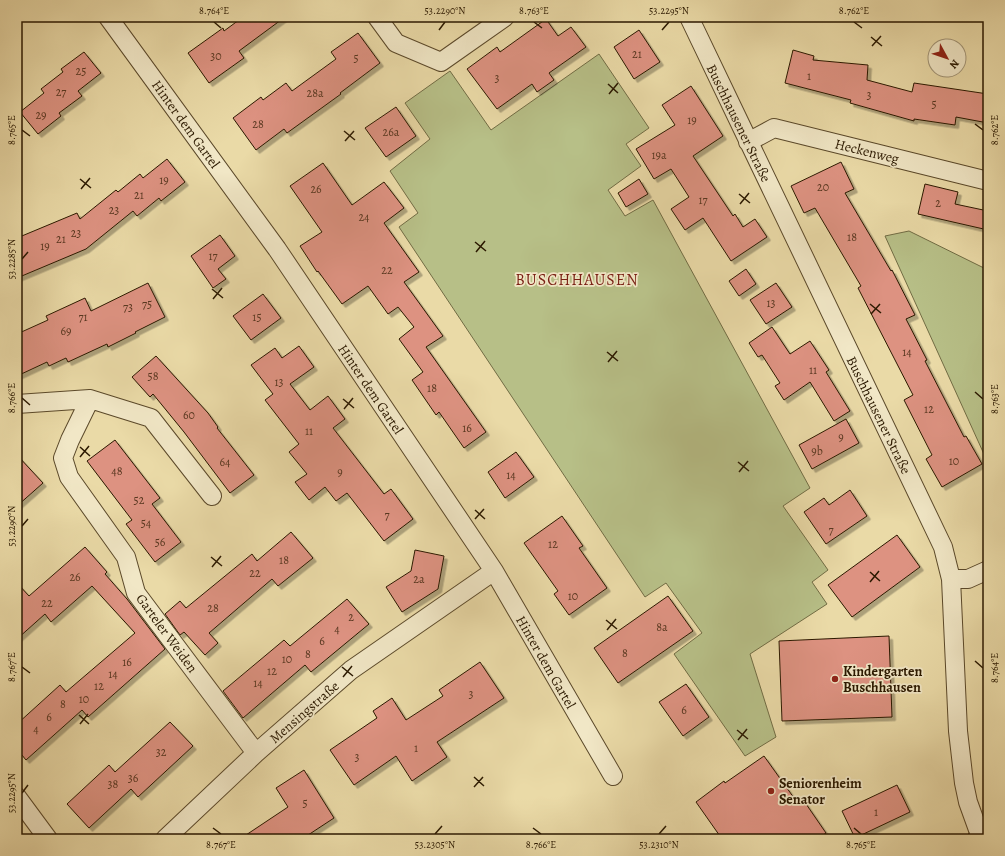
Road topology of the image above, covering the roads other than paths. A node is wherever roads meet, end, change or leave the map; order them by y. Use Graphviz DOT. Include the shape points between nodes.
graph roads {
  1 [pos="108,17"];
  2 [pos="377,17"];
  3 [pos="505,17"];
  4 [pos="689,17"];
  5 [pos="748,142"];
  6 [pos="988,181"];
  7 [pos="90,399"];
  8 [pos="17,404"];
  9 [pos="212,496"];
  10 [pos="988,570"];
  11 [pos="494,571"];
  12 [pos="951,579"];
  13 [pos="256,753"];
  14 [pos="613,776"];
  15 [pos="17,797"];
  16 [pos="983,837"];
  17 [pos="48,839"];
  18 [pos="165,839"];
  1 -- 11 [label="street, Hinter dem Gartel" via="270,238"];
  2 -- 3 [label="street" via="396,43 441,62"];
  4 -- 5 [label="street, Buschhausener Straße"];
  5 -- 6 [label="street, Heckenweg" via="774,128"];
  5 -- 12 [label="street, Buschhausener Straße" via="943,547"];
  7 -- 8 [label="street"];
  7 -- 9 [label="street" via="151,418"];
  7 -- 13 [label="street, Garteler Weiden" via="63,458 69,477 126,558 136,593"];
  10 -- 12 [label="street" via="968,579"];
  11 -- 13 [label="street, Mensingstraße" via="352,670"];
  11 -- 14 [label="street, Hinter dem Gartel"];
  12 -- 16 [label="street, Buschhausener Straße" via="958,731 964,783 968,802"];
  13 -- 18 [label="street, Mensingstraße"];
  15 -- 17 [label="street"];
}
